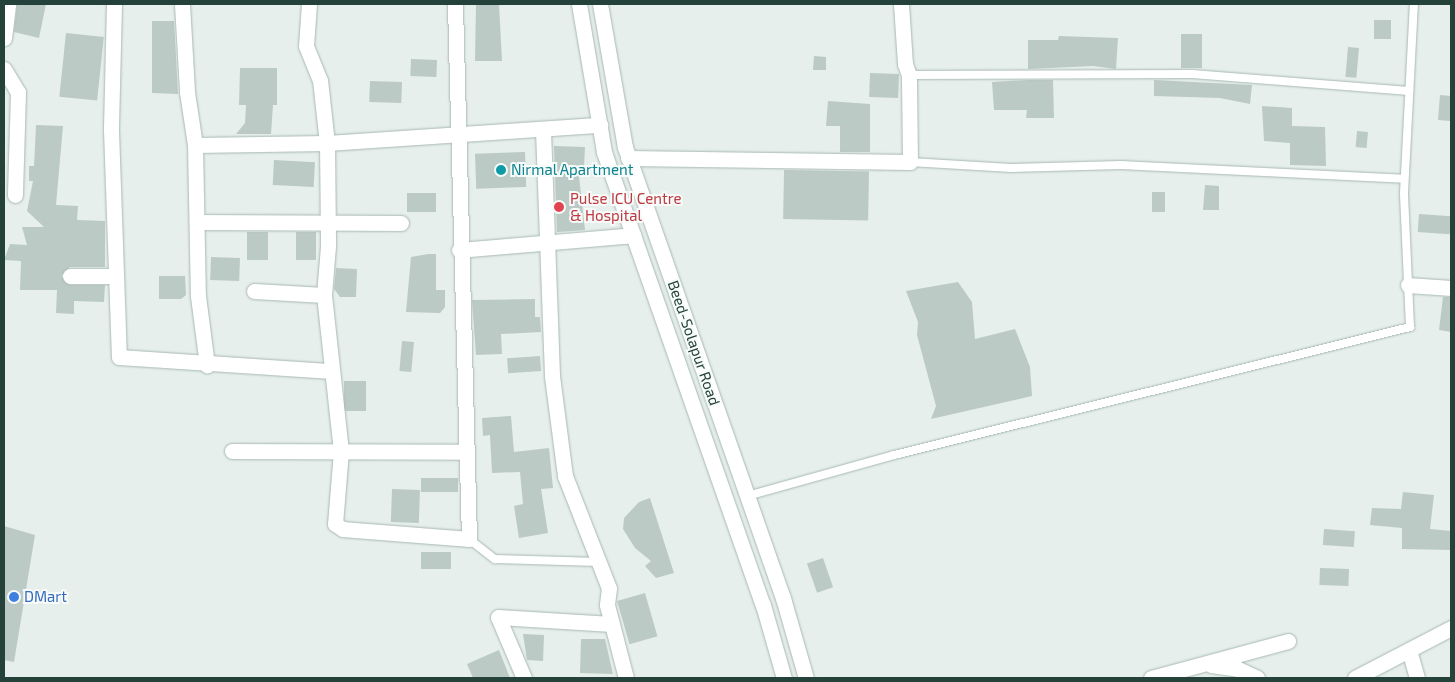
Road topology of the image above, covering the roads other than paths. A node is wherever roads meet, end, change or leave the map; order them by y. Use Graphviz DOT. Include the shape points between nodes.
graph roads {
  1 [pos="8,4"];
  2 [pos="114,4"];
  3 [pos="182,4"];
  4 [pos="309,4"];
  5 [pos="455,4"];
  6 [pos="579,4"];
  7 [pos="600,4"];
  8 [pos="901,4"];
  9 [pos="1414,4"];
  10 [pos="4,38"];
  11 [pos="4,68"];
  12 [pos="909,75"];
  13 [pos="1409,90"];
  14 [pos="600,125"];
  15 [pos="543,130"];
  16 [pos="457,135"];
  17 [pos="326,143"];
  18 [pos="195,145"];
  19 [pos="628,158"];
  20 [pos="910,162"];
  21 [pos="1404,179"];
  22 [pos="15,195"];
  23 [pos="198,222"];
  24 [pos="401,222"];
  25 [pos="328,223"];
  26 [pos="633,235"];
  27 [pos="547,242"];
  28 [pos="459,250"];
  29 [pos="70,276"];
  30 [pos="116,276"];
  31 [pos="1408,285"];
  32 [pos="1451,288"];
  33 [pos="254,291"];
  34 [pos="324,295"];
  35 [pos="207,365"];
  36 [pos="332,371"];
  37 [pos="232,451"];
  38 [pos="341,451"];
  39 [pos="465,452"];
  40 [pos="747,496"];
  41 [pos="469,539"];
  42 [pos="598,562"];
  43 [pos="612,624"];
  44 [pos="1451,628"];
  45 [pos="1288,641"];
  46 [pos="1410,650"];
  47 [pos="1205,664"];
  48 [pos="524,678"];
  49 [pos="626,678"];
  50 [pos="784,678"];
  51 [pos="806,678"];
  52 [pos="1152,678"];
  53 [pos="1257,678"];
  54 [pos="1355,678"];
  55 [pos="1417,678"];
  1 -- 10 [label="street"];
  2 -- 30 [label="street" via="111,130"];
  3 -- 18 [label="street" via="187,92"];
  4 -- 17 [label="street" via="306,46 320,80"];
  5 -- 16 [label="street"];
  6 -- 14 [label="street, Beed-Solapur Road"];
  7 -- 19 [label="street, Beed-Solapur Road"];
  8 -- 12 [label="street" via="905,64"];
  9 -- 13 [label="lane"];
  11 -- 22 [label="street" via="18,92"];
  12 -- 13 [label="lane" via="1192,74"];
  12 -- 20 [label="street"];
  13 -- 21 [label="lane"];
  14 -- 15 [label="street"];
  14 -- 26 [label="street, Beed-Solapur Road" via="604,152"];
  15 -- 16 [label="street"];
  15 -- 27 [label="street"];
  16 -- 17 [label="street"];
  16 -- 28 [label="street"];
  17 -- 18 [label="street"];
  17 -- 25 [label="street"];
  18 -- 23 [label="street"];
  19 -- 20 [label="street"];
  19 -- 40 [label="street, Beed-Solapur Road"];
  20 -- 21 [label="lane" via="1011,168 1121,165"];
  21 -- 31 [label="lane"];
  23 -- 25 [label="street"];
  23 -- 35 [label="street" via="198,296"];
  24 -- 25 [label="street"];
  25 -- 34 [label="street"];
  26 -- 27 [label="street"];
  26 -- 50 [label="street, Beed-Solapur Road" via="760,596"];
  27 -- 28 [label="street"];
  27 -- 42 [label="street" via="552,376 564,476"];
  28 -- 39 [label="street"];
  29 -- 30 [label="street"];
  30 -- 35 [label="street" via="119,357"];
  31 -- 32 [label="street"];
  31 -- 40 [label="lane" via="1410,327 894,455"];
  33 -- 34 [label="street"];
  34 -- 36 [label="street"];
  35 -- 36 [label="street"];
  36 -- 38 [label="street"];
  37 -- 38 [label="street"];
  38 -- 39 [label="street"];
  38 -- 41 [label="street" via="335,524 343,529"];
  39 -- 41 [label="street"];
  40 -- 51 [label="street, Beed-Solapur Road"];
  41 -- 42 [label="lane" via="495,559"];
  42 -- 43 [label="street" via="609,588 607,605"];
  43 -- 48 [label="street" via="498,617"];
  43 -- 49 [label="street"];
  44 -- 46 [label="street"];
  45 -- 47 [label="street"];
  46 -- 54 [label="street"];
  46 -- 55 [label="street"];
  47 -- 52 [label="street"];
  47 -- 53 [label="street" via="1238,669"];
}
